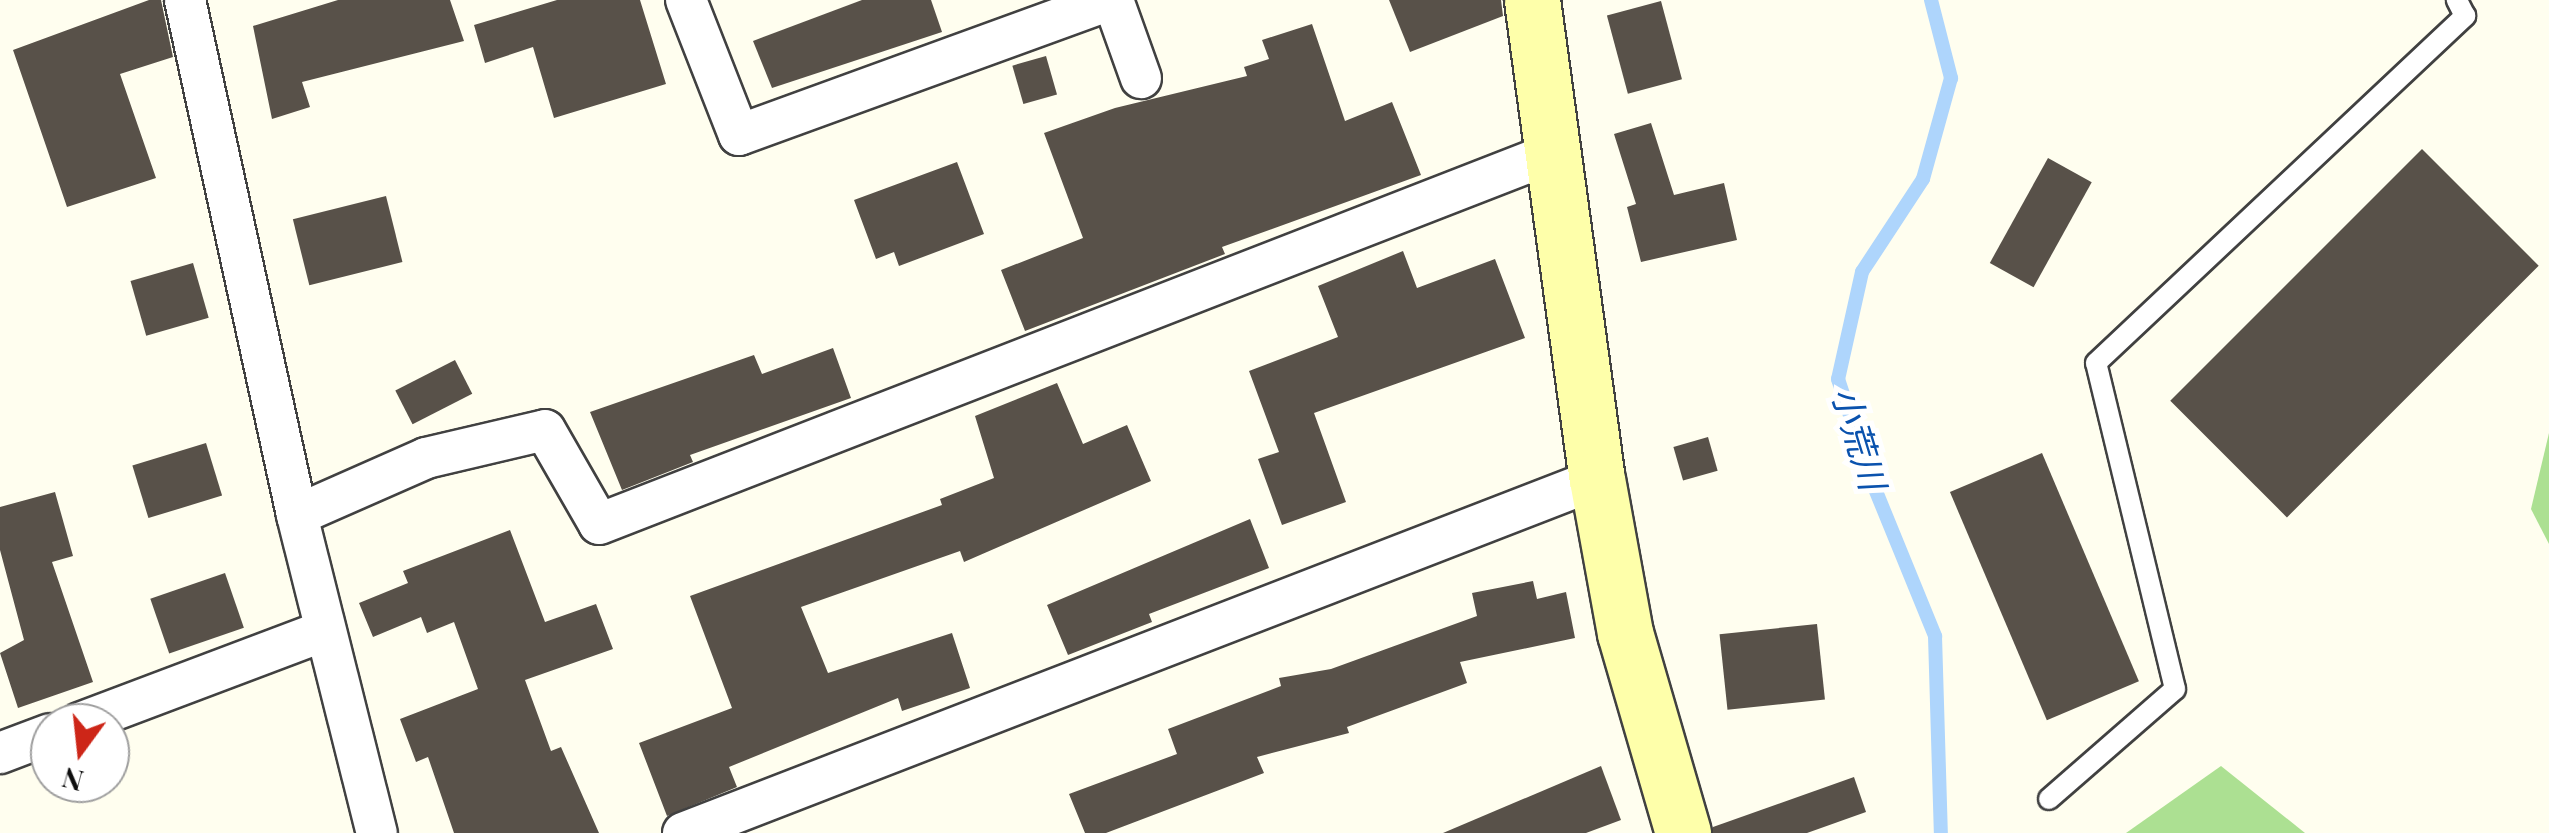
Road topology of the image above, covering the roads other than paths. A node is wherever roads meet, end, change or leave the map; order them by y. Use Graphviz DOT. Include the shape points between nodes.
graph roads {
  1 [pos="185,0"];
  2 [pos="686,0"];
  3 [pos="1111,0"];
  4 [pos="1532,0"];
  5 [pos="2457,0"];
  6 [pos="1141,78"];
  7 [pos="1550,154"];
  8 [pos="1596,479"];
  9 [pos="297,516"];
  10 [pos="324,631"];
  11 [pos="130,704"];
  12 [pos="30,742"];
  13 [pos="0,753"];
  14 [pos="2049,799"];
  15 [pos="378,833"];
  16 [pos="683,833"];
  17 [pos="1682,833"];
  1 -- 9 [label="street"];
  2 -- 3 [label="street" via="739,136"];
  3 -- 6 [label="street"];
  4 -- 7 [label="street"];
  5 -- 14 [label="lane" via="2465,16 2096,363 2176,690"];
  7 -- 8 [label="street"];
  7 -- 9 [label="street" via="599,524 545,430 426,458"];
  8 -- 16 [label="street"];
  8 -- 17 [label="street" via="1625,633"];
  9 -- 10 [label="street"];
  10 -- 11 [label="street"];
  10 -- 15 [label="street"];
  12 -- 13 [label="street"];
}
